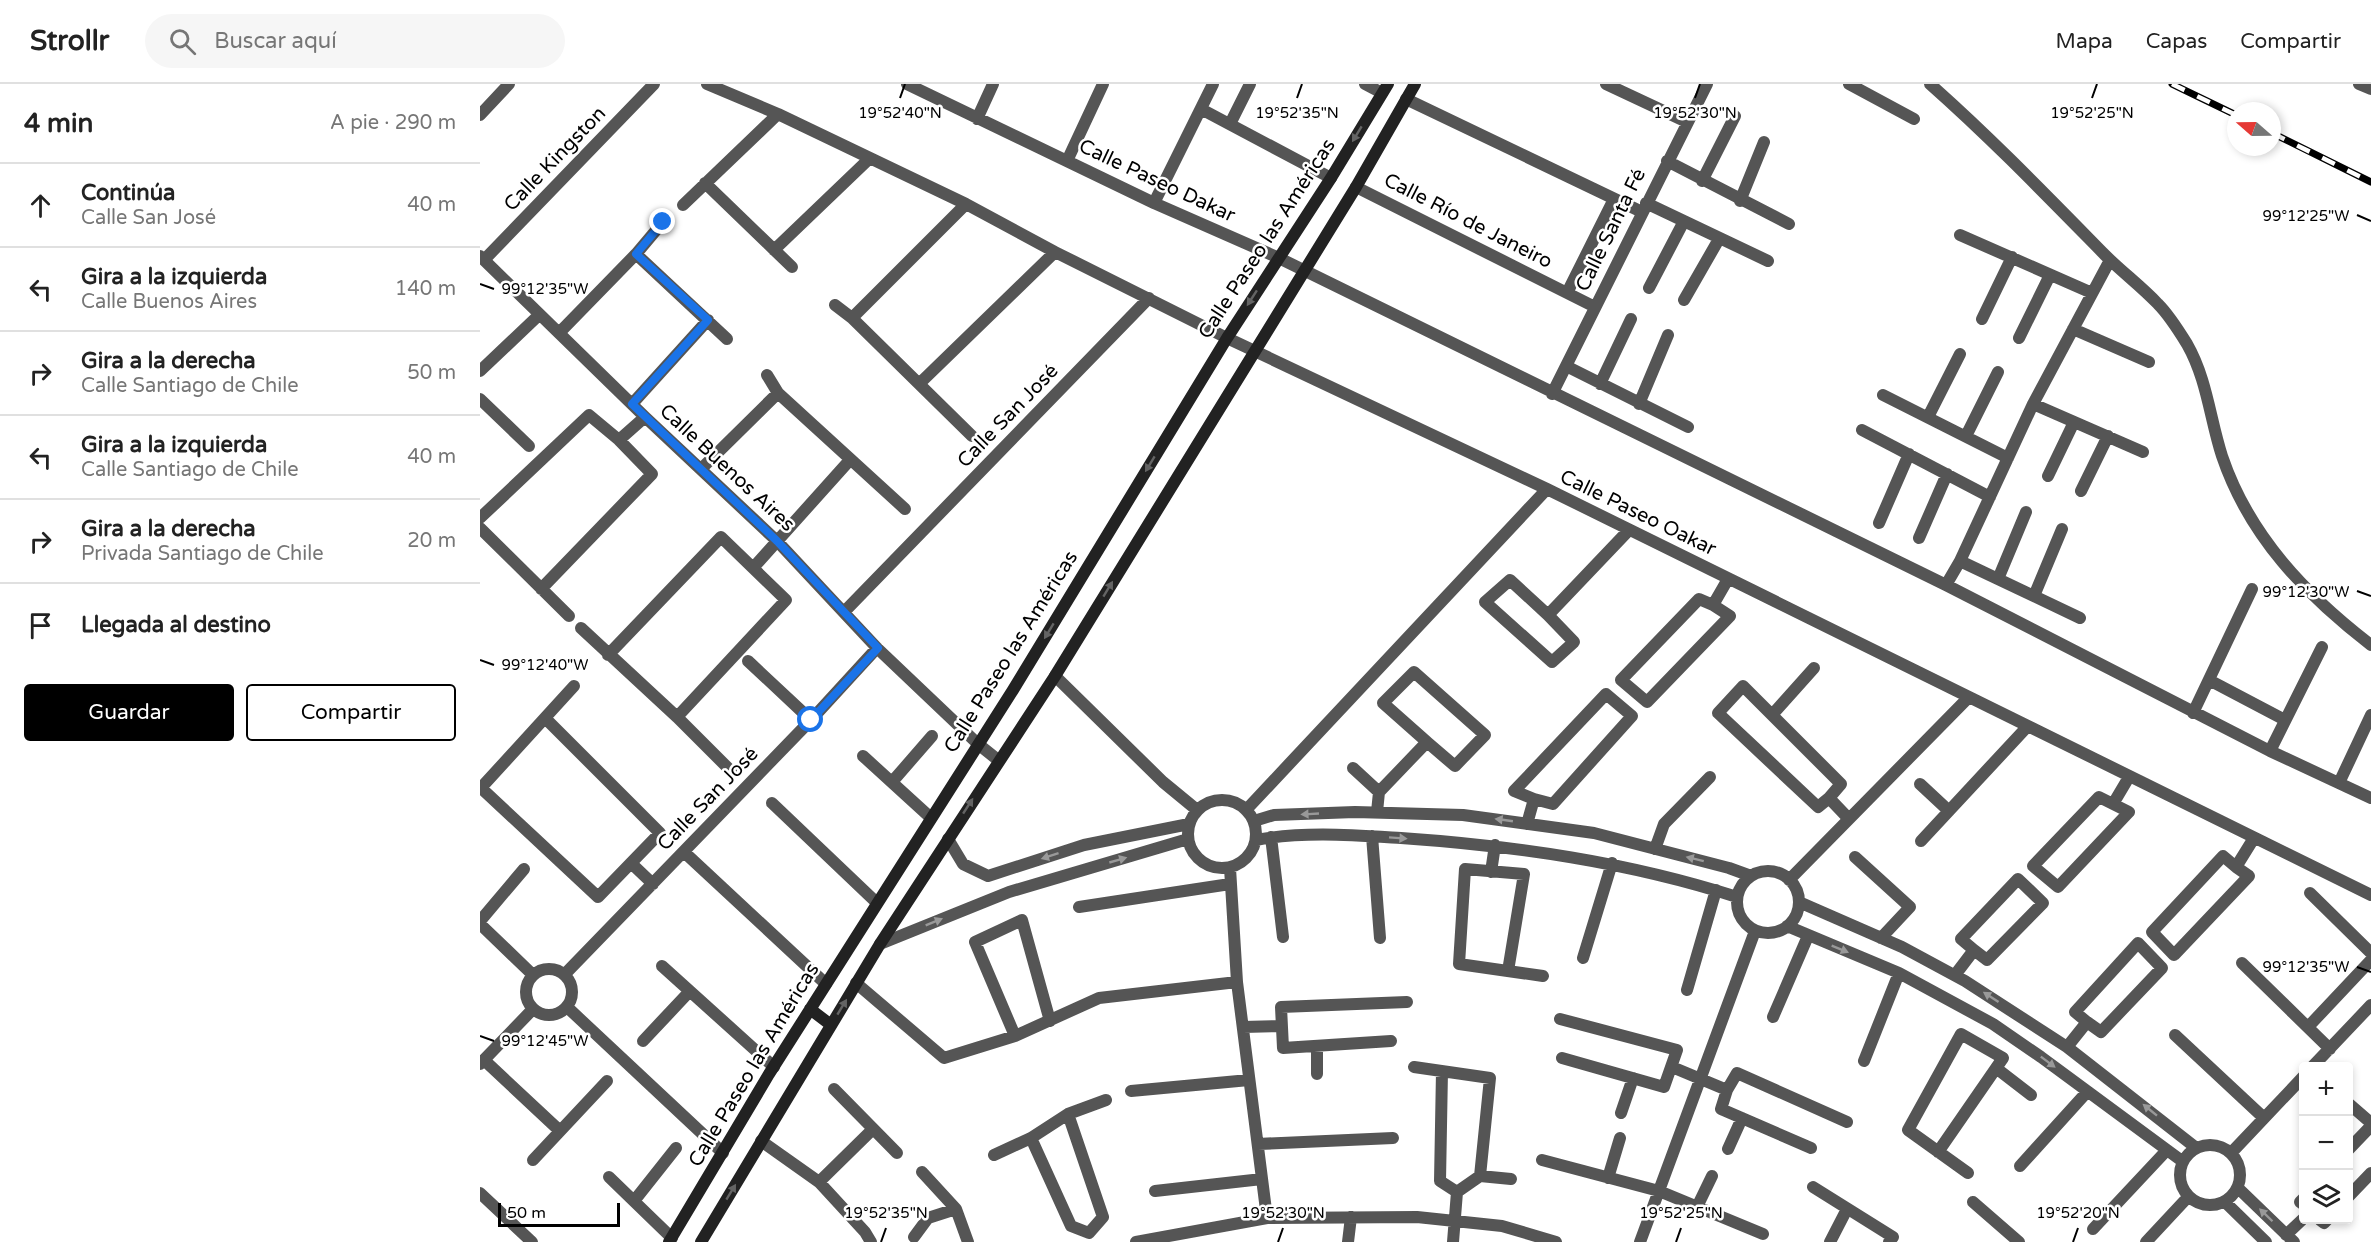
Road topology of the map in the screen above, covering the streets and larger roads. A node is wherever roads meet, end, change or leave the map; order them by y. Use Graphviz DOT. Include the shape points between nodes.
graph roads {
  1 [pos="509,84"];
  2 [pos="654,84"];
  3 [pos="707,84"];
  4 [pos="907,84"];
  5 [pos="993,84"];
  6 [pos="1103,84"];
  7 [pos="1213,84"];
  8 [pos="1250,84"];
  9 [pos="1365,84"];
  10 [pos="1416,84"];
  11 [pos="1606,84"];
  12 [pos="1707,84"];
  13 [pos="1849,84"];
  14 [pos="1930,84"];
  15 [pos="2359,84"];
  16 [pos="1385,88"];
  17 [pos="2371,89"];
  18 [pos="1406,99"];
  19 [pos="1201,108"];
  20 [pos="778,114"];
  21 [pos="480,115"];
  22 [pos="1735,116"];
  23 [pos="976,119"];
  24 [pos="1914,119"];
  25 [pos="1687,122"];
  26 [pos="1230,124"];
  27 [pos="1764,142"];
  28 [pos="869,159"];
  29 [pos="1067,161"];
  30 [pos="1667,161"];
  31 [pos="1331,178"];
  32 [pos="1702,181"];
  33 [pos="705,183"];
  34 [pos="1356,187"];
  35 [pos="1614,199"];
  36 [pos="1740,201"];
  37 [pos="1154,202"];
  38 [pos="966,204"];
  39 [pos="683,205"];
  40 [pos="1644,207"];
  41 [pos="1684,220"];
  42 [pos="663,222"];
  43 [pos="1789,224"];
  44 [pos="1960,234"];
  45 [pos="1719,239"];
  46 [pos="774,250"];
  47 [pos="1055,252"];
  48 [pos="636,254"];
  49 [pos="2012,257"];
  50 [pos="482,258"];
  51 [pos="1279,258"];
  52 [pos="2110,260"];
  53 [pos="1768,261"];
  54 [pos="792,267"];
  55 [pos="1303,272"];
  56 [pos="2050,275"];
  57 [pos="1649,288"];
  58 [pos="1567,293"];
  59 [pos="2092,293"];
  60 [pos="1149,298"];
  61 [pos="1684,300"];
  62 [pos="835,305"];
  63 [pos="1595,307"];
  64 [pos="540,315"];
  65 [pos="852,318"];
  66 [pos="1631,319"];
  67 [pos="1982,319"];
  68 [pos="708,320"];
  69 [pos="2073,329"];
  70 [pos="559,333"];
  71 [pos="1668,335"];
  72 [pos="1227,338"];
  73 [pos="2019,338"];
  74 [pos="727,339"];
  75 [pos="1254,350"];
  76 [pos="1960,354"];
  77 [pos="2149,362"];
  78 [pos="1566,366"];
  79 [pos="480,371"];
  80 [pos="1998,372"];
  81 [pos="767,375"];
  82 [pos="920,383"];
  83 [pos="1600,384"];
  84 [pos="778,393"];
  85 [pos="1552,394"];
  86 [pos="1883,394"];
  87 [pos="480,399"];
  88 [pos="632,404"];
  89 [pos="1639,404"];
  90 [pos="2033,404"];
  91 [pos="645,417"];
  92 [pos="1928,417"];
  93 [pos="2074,422"];
  94 [pos="1688,427"];
  95 [pos="1863,430"];
  96 [pos="972,436"];
  97 [pos="1966,436"];
  98 [pos="2108,436"];
  99 [pos="619,440"];
  100 [pos="529,446"];
  101 [pos="2143,452"];
  102 [pos="1909,454"];
  103 [pos="2008,458"];
  104 [pos="849,461"];
  105 [pos="701,470"];
  106 [pos="1947,474"];
  107 [pos="2048,476"];
  108 [pos="1547,489"];
  109 [pos="2081,492"];
  110 [pos="1990,497"];
  111 [pos="905,509"];
  112 [pos="2026,512"];
  113 [pos="480,518"];
  114 [pos="1879,523"];
  115 [pos="480,528"];
  116 [pos="2062,529"];
  117 [pos="1629,530"];
  118 [pos="1919,538"];
  119 [pos="777,541"];
  120 [pos="1960,561"];
  121 [pos="753,567"];
  122 [pos="1728,579"];
  123 [pos="1998,579"];
  124 [pos="1946,585"];
  125 [pos="541,588"];
  126 [pos="2252,589"];
  127 [pos="2034,596"];
  128 [pos="1713,605"];
  129 [pos="844,612"];
  130 [pos="1548,615"];
  131 [pos="569,616"];
  132 [pos="2080,618"];
  133 [pos="581,628"];
  134 [pos="2371,645"];
  135 [pos="2322,646"];
  136 [pos="878,648"];
  137 [pos="608,655"];
  138 [pos="748,661"];
  139 [pos="1814,668"];
  140 [pos="1055,676"];
  141 [pos="2209,680"];
  142 [pos="573,686"];
  143 [pos="1968,698"];
  144 [pos="2193,714"];
  145 [pos="1772,715"];
  146 [pos="2371,715"];
  147 [pos="677,717"];
  148 [pos="546,719"];
  149 [pos="811,720"];
  150 [pos="2285,720"];
  151 [pos="2027,727"];
  152 [pos="932,736"];
  153 [pos="1427,742"];
  154 [pos="978,744"];
  155 [pos="2270,751"];
  156 [pos="863,756"];
  157 [pos="998,760"];
  158 [pos="1353,768"];
  159 [pos="731,771"];
  160 [pos="1710,777"];
  161 [pos="2129,777"];
  162 [pos="892,782"];
  163 [pos="2339,783"];
  164 [pos="1920,784"];
  165 [pos="481,788"];
  166 [pos="1379,792"];
  167 [pos="1829,798"];
  168 [pos="2371,798"];
  169 [pos="1534,799"];
  170 [pos="772,803"];
  171 [pos="2113,804"];
  172 [pos="1197,810"];
  173 [pos="1246,810"];
  174 [pos="1949,811"];
  175 [pos="1377,812"];
  176 [pos="931,818"];
  177 [pos="1849,819"];
  178 [pos="1254,821"];
  179 [pos="1189,824"];
  180 [pos="1527,824"];
  181 [pos="1372,836"];
  182 [pos="1271,837"];
  183 [pos="948,838"];
  184 [pos="2254,838"];
  185 [pos="1188,839"];
  186 [pos="1256,840"];
  187 [pos="1921,841"];
  188 [pos="1495,845"];
  189 [pos="1655,849"];
  190 [pos="684,852"];
  191 [pos="1855,857"];
  192 [pos="1612,863"];
  193 [pos="632,864"];
  194 [pos="2236,867"];
  195 [pos="1230,868"];
  196 [pos="524,869"];
  197 [pos="1491,872"];
  198 [pos="1751,876"];
  199 [pos="1789,880"];
  200 [pos="653,884"];
  201 [pos="1230,885"];
  202 [pos="1716,890"];
  203 [pos="2310,893"];
  204 [pos="2371,895"];
  205 [pos="1737,897"];
  206 [pos="877,903"];
  207 [pos="1798,903"];
  208 [pos="1078,907"];
  209 [pos="480,922"];
  210 [pos="1787,926"];
  211 [pos="1755,931"];
  212 [pos="1808,936"];
  213 [pos="1283,938"];
  214 [pos="1380,938"];
  215 [pos="1881,938"];
  216 [pos="880,944"];
  217 [pos="1974,950"];
  218 [pos="2371,954"];
  219 [pos="1583,958"];
  220 [pos="2371,960"];
  221 [pos="2242,963"];
  222 [pos="662,966"];
  223 [pos="1508,971"];
  224 [pos="565,974"];
  225 [pos="1899,974"];
  226 [pos="533,975"];
  227 [pos="1955,975"];
  228 [pos="1543,976"];
  229 [pos="1237,982"];
  230 [pos="856,983"];
  231 [pos="826,984"];
  232 [pos="1687,990"];
  233 [pos="689,992"];
  234 [pos="1407,1002"];
  235 [pos="2371,1005"];
  236 [pos="567,1007"];
  237 [pos="533,1009"];
  238 [pos="810,1009"];
  239 [pos="1773,1017"];
  240 [pos="1560,1019"];
  241 [pos="1050,1021"];
  242 [pos="2087,1022"];
  243 [pos="831,1025"];
  244 [pos="1281,1026"];
  245 [pos="1243,1027"];
  246 [pos="1996,1027"];
  247 [pos="2308,1027"];
  248 [pos="2175,1035"];
  249 [pos="1015,1036"];
  250 [pos="643,1041"];
  251 [pos="1392,1041"];
  252 [pos="1985,1046"];
  253 [pos="1317,1047"];
  254 [pos="2067,1047"];
  255 [pos="2330,1048"];
  256 [pos="1562,1058"];
  257 [pos="1864,1061"];
  258 [pos="482,1062"];
  259 [pos="2317,1062"];
  260 [pos="774,1067"];
  261 [pos="1414,1067"];
  262 [pos="1672,1067"];
  263 [pos="1996,1068"];
  264 [pos="1443,1071"];
  265 [pos="1317,1074"];
  266 [pos="1633,1078"];
  267 [pos="1702,1078"];
  268 [pos="1249,1080"];
  269 [pos="607,1081"];
  270 [pos="2299,1081"];
  271 [pos="834,1089"];
  272 [pos="1727,1090"];
  273 [pos="1131,1091"];
  274 [pos="2087,1092"];
  275 [pos="2031,1095"];
  276 [pos="1106,1100"];
  277 [pos="2353,1107"];
  278 [pos="1621,1113"];
  279 [pos="1068,1114"];
  280 [pos="1742,1118"];
  281 [pos="2264,1118"];
  282 [pos="1847,1122"];
  283 [pos="2371,1124"];
  284 [pos="873,1129"];
  285 [pos="560,1131"];
  286 [pos="1031,1138"];
  287 [pos="1393,1138"];
  288 [pos="1620,1138"];
  289 [pos="761,1141"];
  290 [pos="1258,1144"];
  291 [pos="2353,1145"];
  292 [pos="2195,1147"];
  293 [pos="676,1148"];
  294 [pos="1811,1148"];
  295 [pos="1728,1149"];
  296 [pos="2167,1150"];
  297 [pos="1938,1152"];
  298 [pos="2232,1152"];
  299 [pos="723,1153"];
  300 [pos="897,1153"];
  301 [pos="994,1155"];
  302 [pos="533,1160"];
  303 [pos="1542,1160"];
  304 [pos="2182,1161"];
  305 [pos="2020,1166"];
  306 [pos="922,1172"];
  307 [pos="1968,1173"];
  308 [pos="2371,1173"];
  309 [pos="1480,1176"];
  310 [pos="1712,1176"];
  311 [pos="609,1177"];
  312 [pos="1608,1178"];
  313 [pos="1262,1179"];
  314 [pos="1511,1179"];
  315 [pos="819,1182"];
  316 [pos="1814,1187"];
  317 [pos="2238,1188"];
  318 [pos="1155,1191"];
  319 [pos="1659,1191"];
  320 [pos="1457,1192"];
  321 [pos="480,1193"];
  322 [pos="2353,1193"];
  323 [pos="2188,1197"];
  324 [pos="634,1201"];
  325 [pos="1973,1202"];
  326 [pos="2225,1202"];
  327 [pos="1697,1207"];
  328 [pos="956,1209"];
  329 [pos="1847,1209"];
  330 [pos="1351,1217"];
  331 [pos="1267,1218"];
  332 [pos="1455,1221"];
  333 [pos="2300,1224"];
  334 [pos="2093,1229"];
  335 [pos="1763,1234"];
  336 [pos="914,1237"];
  337 [pos="1091,1238"];
  338 [pos="2290,1238"];
  339 [pos="670,1240"];
  340 [pos="532,1242"];
  341 [pos="701,1242"];
  342 [pos="871,1242"];
  343 [pos="968,1242"];
  344 [pos="1136,1242"];
  345 [pos="1348,1242"];
  346 [pos="1453,1242"];
  347 [pos="1556,1242"];
  348 [pos="1640,1242"];
  349 [pos="1830,1242"];
  350 [pos="1889,1242"];
  351 [pos="2019,1242"];
  352 [pos="2146,1242"];
  353 [pos="2266,1242"];
  1 -- 21 [label="street"];
  2 -- 50 [label="street, Calle Kingston"];
  3 -- 20 [label="street"];
  4 -- 23 [label="street, Calle Paseo Dakar"];
  5 -- 23 [label="street"];
  6 -- 29 [label="street"];
  7 -- 19 [label="street"];
  8 -- 26 [label="street"];
  9 -- 16 [label="street"];
  10 -- 18 [label="street"];
  11 -- 25 [label="street"];
  12 -- 25 [label="street, Calle Santa Fé"];
  13 -- 24 [label="street"];
  14 -- 52 [label="street" via="1984,131"];
  15 -- 17 [label="street"];
  16 -- 31 [label="street, Calle Paseo las Américas, one-way"];
  18 -- 34 [label="street"];
  18 -- 35 [label="street"];
  19 -- 26 [label="street"];
  19 -- 37 [label="street"];
  20 -- 28 [label="street"];
  20 -- 33 [label="street"];
  22 -- 32 [label="street"];
  23 -- 29 [label="street, Calle Paseo Dakar"];
  25 -- 30 [label="street, Calle Santa Fé"];
  26 -- 31 [label="street"];
  27 -- 36 [label="street"];
  28 -- 38 [label="street"];
  28 -- 46 [label="street"];
  29 -- 37 [label="street, Calle Paseo Dakar"];
  30 -- 32 [label="street"];
  30 -- 40 [label="street, Calle Santa Fé"];
  31 -- 51 [label="street, Calle Paseo las Américas"];
  32 -- 36 [label="street"];
  33 -- 39 [label="street"];
  33 -- 46 [label="street"];
  34 -- 55 [label="street"];
  34 -- 58 [label="street, Calle Río de Janeiro"];
  35 -- 40 [label="street"];
  35 -- 58 [label="street"];
  36 -- 43 [label="street"];
  37 -- 51 [label="street, Calle Paseo Dakar"];
  38 -- 47 [label="street"];
  38 -- 65 [label="street"];
  40 -- 41 [label="street"];
  40 -- 63 [label="street, Calle Santa Fé"];
  41 -- 45 [label="street"];
  41 -- 57 [label="street"];
  42 -- 48 [label="street"];
  44 -- 49 [label="street"];
  45 -- 53 [label="street"];
  45 -- 61 [label="street"];
  46 -- 54 [label="street"];
  47 -- 60 [label="street"];
  47 -- 82 [label="street"];
  48 -- 68 [label="street"];
  48 -- 70 [label="street"];
  49 -- 56 [label="street"];
  49 -- 67 [label="street"];
  50 -- 64 [label="street, Calle Buenos Aires"];
  51 -- 55 [label="street, Calle Paseo Dakar"];
  51 -- 72 [label="street, Calle Paseo las Américas, one-way"];
  52 -- 59 [label="street"];
  52 -- 134 [label="street" via="2159,305 2187,345 2201,375 2222,456 2240,501 2263,538 2298,581 2339,621"];
  55 -- 75 [label="street"];
  55 -- 85 [label="street, Calle Paseo Dakar"];
  56 -- 59 [label="street"];
  56 -- 73 [label="street"];
  58 -- 63 [label="street, Calle Río de Janeiro"];
  59 -- 69 [label="street"];
  60 -- 72 [label="street"];
  60 -- 129 [label="street, Calle San José"];
  62 -- 65 [label="street"];
  63 -- 78 [label="street, Calle Santa Fé"];
  64 -- 70 [label="street, Calle Buenos Aires"];
  64 -- 79 [label="street"];
  65 -- 82 [label="street"];
  66 -- 83 [label="street"];
  68 -- 74 [label="street"];
  68 -- 88 [label="street"];
  69 -- 77 [label="street"];
  69 -- 90 [label="street"];
  70 -- 88 [label="street, Calle Buenos Aires"];
  71 -- 89 [label="street"];
  72 -- 75 [label="street"];
  72 -- 154 [label="street, Calle Paseo las Américas, one-way"];
  75 -- 108 [label="street, Calle Paseo Oakar"];
  140 -- 75 [label="street, one-way"];
  76 -- 92 [label="street"];
  78 -- 83 [label="street"];
  78 -- 85 [label="street, Calle Santa Fé"];
  80 -- 97 [label="street"];
  81 -- 84 [label="street"];
  82 -- 96 [label="street"];
  83 -- 89 [label="street"];
  84 -- 104 [label="street"];
  84 -- 105 [label="street"];
  85 -- 124 [label="street"];
  86 -- 92 [label="street"];
  87 -- 100 [label="street"];
  88 -- 91 [label="street, Calle Buenos Aires"];
  89 -- 94 [label="street"];
  90 -- 93 [label="street"];
  90 -- 103 [label="street"];
  91 -- 99 [label="street"];
  91 -- 105 [label="street, Calle Buenos Aires"];
  92 -- 97 [label="street"];
  93 -- 98 [label="street"];
  93 -- 107 [label="street"];
  95 -- 102 [label="street"];
  97 -- 103 [label="street"];
  98 -- 101 [label="street"];
  98 -- 109 [label="street"];
  99 -- 113 [label="street" via="589,415"];
  99 -- 125 [label="street" via="652,474"];
  102 -- 106 [label="street"];
  102 -- 114 [label="street"];
  103 -- 110 [label="street"];
  104 -- 111 [label="street"];
  104 -- 119 [label="street"];
  105 -- 119 [label="street, Calle Buenos Aires"];
  106 -- 110 [label="street"];
  106 -- 118 [label="street"];
  108 -- 117 [label="street, Calle Paseo Oakar"];
  108 -- 173 [label="street"];
  110 -- 120 [label="street"];
  112 -- 123 [label="street"];
  115 -- 125 [label="street"];
  116 -- 127 [label="street"];
  117 -- 122 [label="street, Calle Paseo Oakar"];
  117 -- 130 [label="street"];
  119 -- 121 [label="street"];
  119 -- 129 [label="street, Calle Buenos Aires"];
  120 -- 123 [label="street"];
  120 -- 124 [label="street"];
  121 -- 137 [label="street" via="721,537"];
  121 -- 147 [label="street" via="786,600"];
  122 -- 128 [label="street"];
  122 -- 143 [label="street, Calle Paseo Oakar"];
  123 -- 127 [label="street"];
  124 -- 144 [label="street"];
  125 -- 131 [label="street"];
  126 -- 141 [label="street"];
  127 -- 132 [label="street"];
  128 -- 128 [label="street" via="1730,616 1647,702 1621,680 1699,599"];
  129 -- 136 [label="street, Calle Buenos Aires"];
  130 -- 130 [label="street" via="1574,642 1552,662 1485,602 1509,580"];
  133 -- 137 [label="street"];
  135 -- 150 [label="street"];
  136 -- 149 [label="street, Calle San José"];
  136 -- 154 [label="street, Calle Buenos Aires"];
  137 -- 147 [label="street"];
  138 -- 149 [label="street"];
  139 -- 145 [label="street"];
  140 -- 157 [label="street"];
  140 -- 172 [label="street"];
  141 -- 144 [label="street"];
  141 -- 150 [label="street"];
  142 -- 148 [label="street"];
  143 -- 151 [label="street, Calle Paseo Oakar"];
  143 -- 177 [label="street"];
  144 -- 155 [label="street"];
  145 -- 167 [label="street" via="1841,784"];
  145 -- 167 [label="street" via="1743,687 1718,713 1818,807"];
  146 -- 163 [label="street"];
  147 -- 159 [label="street"];
  148 -- 165 [label="street"];
  148 -- 193 [label="street" via="660,833"];
  149 -- 190 [label="street, Calle San José"];
  150 -- 155 [label="street"];
  151 -- 161 [label="street, Calle Paseo Oakar"];
  151 -- 174 [label="street"];
  152 -- 162 [label="street"];
  153 -- 153 [label="street" via="1455,766 1485,735 1414,672 1383,703"];
  153 -- 166 [label="street"];
  154 -- 157 [label="street, Calle Buenos Aires"];
  154 -- 176 [label="street, Calle Paseo las Américas"];
  155 -- 163 [label="street"];
  156 -- 162 [label="street"];
  183 -- 157 [label="street, one-way"];
  158 -- 166 [label="street"];
  160 -- 189 [label="street" via="1664,824"];
  161 -- 171 [label="street"];
  161 -- 184 [label="street, Calle Paseo Oakar"];
  162 -- 176 [label="street"];
  163 -- 168 [label="street"];
  164 -- 174 [label="street"];
  165 -- 193 [label="street" via="598,897"];
  166 -- 175 [label="street"];
  167 -- 177 [label="street"];
  169 -- 169 [label="street" via="1553,804 1632,716 1606,694 1514,791"];
  169 -- 180 [label="street"];
  170 -- 206 [label="street"];
  171 -- 171 [label="street" via="2129,812 2058,887 2033,866 2099,797"];
  172 -- 173 [label="street" via="1220,800 1236,802"];
  172 -- 179 [label="street"];
  173 -- 178 [label="street"];
  174 -- 187 [label="street"];
  175 -- 178 [label="street, one-way" via="1274,815"];
  180 -- 175 [label="street, one-way" via="1463,815"];
  176 -- 206 [label="street, Calle Paseo las Américas"];
  177 -- 199 [label="street"];
  178 -- 186 [label="street"];
  179 -- 183 [label="street, one-way" via="1084,845 988,876 963,864"];
  179 -- 185 [label="street"];
  180 -- 189 [label="street" via="1594,833"];
  181 -- 182 [label="street"];
  181 -- 188 [label="street, one-way"];
  181 -- 214 [label="street"];
  182 -- 186 [label="street"];
  182 -- 213 [label="street"];
  183 -- 216 [label="street"];
  184 -- 194 [label="street"];
  184 -- 204 [label="street, Calle Paseo Oakar"];
  185 -- 195 [label="street" via="1194,856 1202,862 1210,867"];
  216 -- 185 [label="street, one-way" via="1009,892"];
  186 -- 195 [label="street" via="1247,858"];
  188 -- 192 [label="street"];
  188 -- 197 [label="street"];
  198 -- 189 [label="street, one-way"];
  190 -- 200 [label="street, Calle San José"];
  190 -- 231 [label="street"];
  191 -- 215 [label="street" via="1910,907"];
  192 -- 202 [label="street"];
  192 -- 219 [label="street"];
  193 -- 200 [label="street"];
  194 -- 194 [label="street" via="2223,856 2152,932 2174,955 2249,876"];
  195 -- 201 [label="street"];
  196 -- 209 [label="street"];
  197 -- 223 [label="street" via="1524,874"];
  197 -- 223 [label="street" via="1465,869 1459,964"];
  198 -- 199 [label="street" via="1767,871"];
  198 -- 205 [label="street"];
  199 -- 207 [label="street"];
  200 -- 224 [label="street, Calle San José"];
  201 -- 208 [label="street"];
  201 -- 229 [label="street"];
  202 -- 205 [label="street"];
  202 -- 232 [label="street"];
  203 -- 218 [label="street"];
  205 -- 211 [label="street" via="1743,921"];
  206 -- 231 [label="street, Calle Paseo las Américas"];
  207 -- 210 [label="street"];
  207 -- 215 [label="street"];
  209 -- 226 [label="street"];
  210 -- 211 [label="street" via="1772,933"];
  210 -- 212 [label="street"];
  211 -- 267 [label="street"];
  212 -- 225 [label="street, one-way"];
  212 -- 239 [label="street"];
  215 -- 227 [label="street"];
  216 -- 230 [label="street"];
  217 -- 217 [label="street" via="1988,960 2043,903 2018,879 1961,939"];
  217 -- 227 [label="street"];
  220 -- 247 [label="street"];
  221 -- 247 [label="street"];
  222 -- 233 [label="street"];
  223 -- 228 [label="street"];
  224 -- 226 [label="street" via="544,969"];
  224 -- 236 [label="street" via="572,996"];
  225 -- 246 [label="street"];
  225 -- 257 [label="street"];
  226 -- 237 [label="street" via="526,985 526,998"];
  254 -- 227 [label="street, one-way"];
  229 -- 241 [label="street" via="1099,998"];
  229 -- 245 [label="street"];
  243 -- 230 [label="street, one-way"];
  230 -- 249 [label="street" via="944,1058"];
  231 -- 238 [label="street, Calle Paseo las Américas"];
  233 -- 250 [label="street"];
  233 -- 260 [label="street"];
  234 -- 244 [label="street" via="1281,1007"];
  235 -- 255 [label="street"];
  236 -- 237 [label="street" via="557,1014 544,1015"];
  236 -- 299 [label="street"];
  237 -- 258 [label="street"];
  238 -- 243 [label="street"];
  238 -- 260 [label="street, Calle Paseo las Américas"];
  240 -- 262 [label="street" via="1677,1050"];
  241 -- 249 [label="street"];
  241 -- 249 [label="street" via="1022,920 975,942"];
  242 -- 242 [label="street" via="2101,1032 2162,968 2138,943 2075,1012"];
  242 -- 254 [label="street"];
  243 -- 289 [label="street"];
  244 -- 245 [label="street"];
  244 -- 253 [label="street" via="1283,1048"];
  245 -- 268 [label="street"];
  246 -- 252 [label="street"];
  246 -- 274 [label="street, one-way"];
  247 -- 255 [label="street"];
  248 -- 281 [label="street"];
  251 -- 253 [label="street"];
  252 -- 263 [label="street" via="2003,1058"];
  252 -- 297 [label="street" via="1962,1034 1908,1130"];
  253 -- 265 [label="street"];
  292 -- 254 [label="street, one-way"];
  255 -- 259 [label="street"];
  256 -- 266 [label="street"];
  258 -- 285 [label="street"];
  260 -- 299 [label="street, Calle Paseo las Américas"];
  261 -- 264 [label="street"];
  262 -- 266 [label="street" via="1664,1087"];
  262 -- 267 [label="street"];
  263 -- 275 [label="street"];
  263 -- 297 [label="street"];
  264 -- 309 [label="street" via="1490,1078"];
  264 -- 320 [label="street" via="1440,1181"];
  266 -- 278 [label="street"];
  267 -- 272 [label="street"];
  267 -- 319 [label="street"];
  268 -- 273 [label="street"];
  268 -- 290 [label="street"];
  269 -- 285 [label="street"];
  270 -- 281 [label="street"];
  271 -- 284 [label="street"];
  272 -- 280 [label="street" via="1721,1109"];
  272 -- 282 [label="street" via="1737,1073"];
  274 -- 296 [label="street"];
  274 -- 305 [label="street"];
  276 -- 279 [label="street"];
  277 -- 283 [label="street"];
  279 -- 286 [label="street"];
  279 -- 337 [label="street" via="1103,1217"];
  280 -- 294 [label="street"];
  280 -- 295 [label="street"];
  281 -- 298 [label="street"];
  283 -- 291 [label="street"];
  284 -- 300 [label="street"];
  284 -- 315 [label="street"];
  285 -- 302 [label="street"];
  286 -- 301 [label="street"];
  286 -- 337 [label="street" via="1071,1226"];
  287 -- 290 [label="street"];
  288 -- 312 [label="street"];
  289 -- 315 [label="street"];
  341 -- 289 [label="street, one-way"];
  290 -- 313 [label="street"];
  292 -- 298 [label="street" via="2214,1144"];
  292 -- 304 [label="street"];
  293 -- 324 [label="street"];
  296 -- 304 [label="street"];
  296 -- 334 [label="street"];
  297 -- 307 [label="street"];
  298 -- 317 [label="street" via="2241,1169"];
  299 -- 339 [label="street, Calle Paseo las Américas"];
  303 -- 312 [label="street"];
  304 -- 323 [label="street" via="2179,1180"];
  306 -- 328 [label="street"];
  308 -- 322 [label="street"];
  309 -- 314 [label="street"];
  309 -- 320 [label="street"];
  310 -- 327 [label="street"];
  311 -- 324 [label="street"];
  312 -- 319 [label="street"];
  313 -- 318 [label="street"];
  313 -- 331 [label="street"];
  315 -- 342 [label="street"];
  316 -- 329 [label="street"];
  317 -- 326 [label="street"];
  338 -- 317 [label="street, one-way"];
  319 -- 327 [label="street"];
  319 -- 348 [label="street"];
  320 -- 332 [label="street"];
  321 -- 340 [label="street"];
  323 -- 326 [label="street" via="2206,1206"];
  323 -- 352 [label="street"];
  324 -- 339 [label="street"];
  325 -- 351 [label="street"];
  326 -- 353 [label="street"];
  327 -- 335 [label="street"];
  328 -- 336 [label="street" via="928,1218"];
  328 -- 343 [label="street"];
  329 -- 349 [label="street"];
  329 -- 350 [label="street" via="1893,1237"];
  330 -- 331 [label="street"];
  330 -- 332 [label="street"];
  330 -- 345 [label="street"];
  331 -- 344 [label="street"];
  332 -- 346 [label="street"];
  332 -- 347 [label="street" via="1502,1226"];
  333 -- 338 [label="street"];
}
